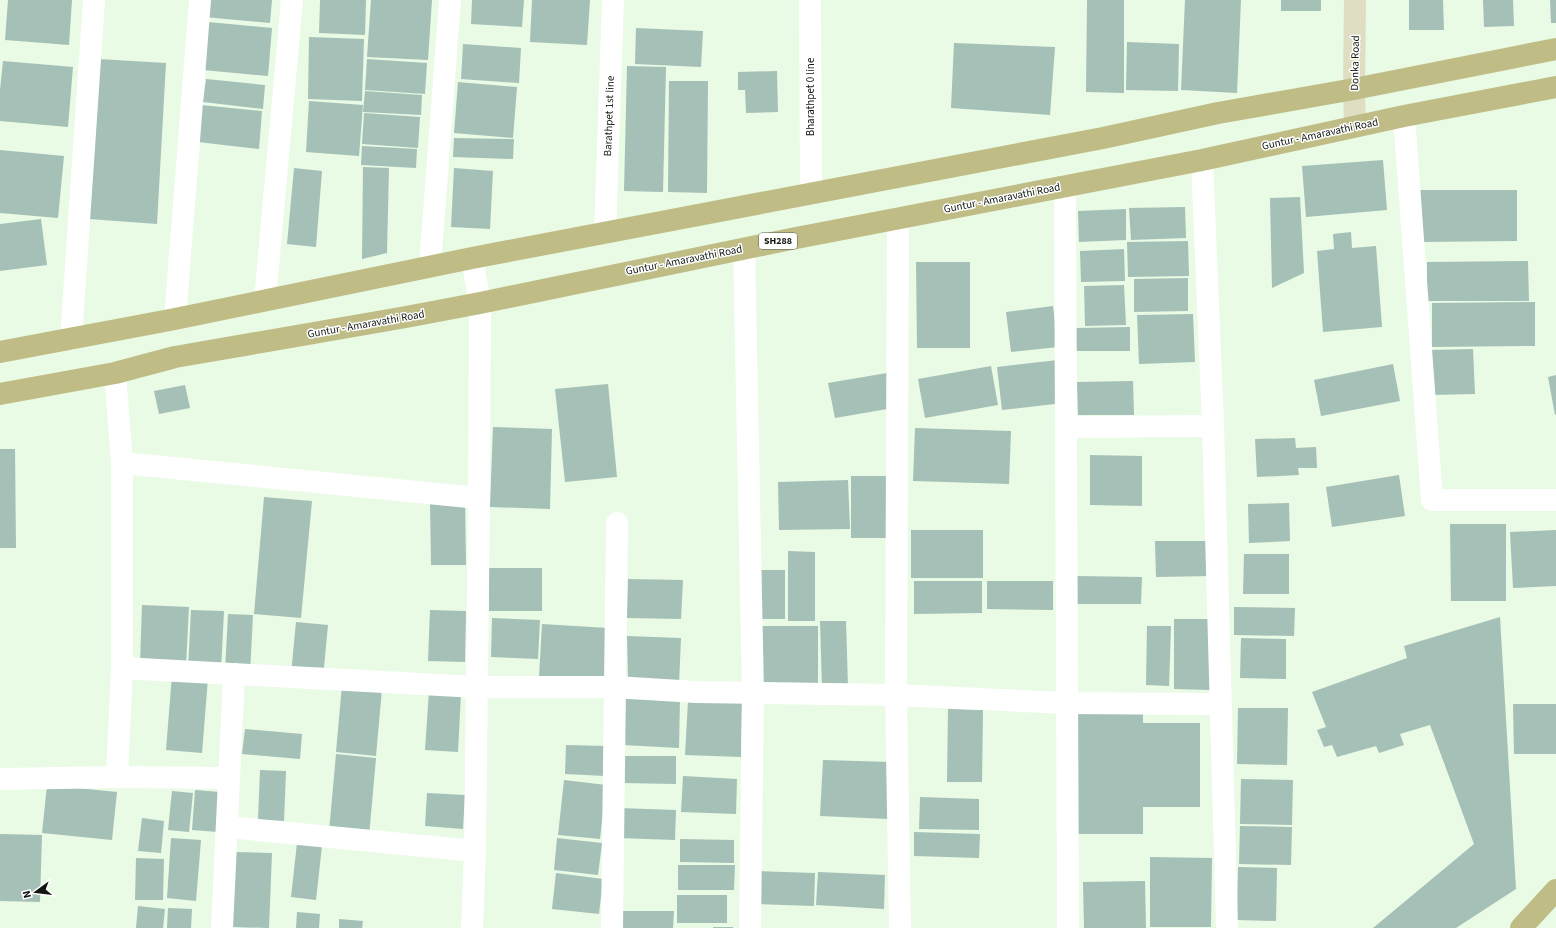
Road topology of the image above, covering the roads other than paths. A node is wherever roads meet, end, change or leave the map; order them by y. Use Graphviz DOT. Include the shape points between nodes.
graph roads {
  1 [pos="94,0"];
  2 [pos="200,0"];
  3 [pos="292,0"];
  4 [pos="450,0"];
  5 [pos="613,0"];
  6 [pos="810,0"];
  7 [pos="1356,0"];
  8 [pos="1556,50"];
  9 [pos="1556,87"];
  10 [pos="1354,89"];
  11 [pos="1404,116"];
  12 [pos="1355,126"];
  13 [pos="1202,160"];
  14 [pos="1065,186"];
  15 [pos="811,193"];
  16 [pos="898,218"];
  17 [pos="605,233"];
  18 [pos="744,248"];
  19 [pos="472,258"];
  20 [pos="430,266"];
  21 [pos="265,300"];
  22 [pos="480,303"];
  23 [pos="176,319"];
  24 [pos="70,339"];
  25 [pos="0,352"];
  26 [pos="115,373"];
  27 [pos="0,394"];
  28 [pos="1213,426"];
  29 [pos="1067,428"];
  30 [pos="122,463"];
  31 [pos="479,498"];
  32 [pos="1556,500"];
  33 [pos="617,523"];
  34 [pos="122,668"];
  35 [pos="234,674"];
  36 [pos="477,687"];
  37 [pos="615,687"];
  38 [pos="753,694"];
  39 [pos="896,695"];
  40 [pos="1066,703"];
  41 [pos="1221,704"];
  42 [pos="117,777"];
  43 [pos="229,778"];
  44 [pos="0,779"];
  45 [pos="227,827"];
  46 [pos="475,851"];
  47 [pos="1556,890"];
  48 [pos="222,928"];
  49 [pos="472,928"];
  50 [pos="612,928"];
  51 [pos="750,928"];
  52 [pos="900,928"];
  53 [pos="1068,928"];
  54 [pos="1227,928"];
  55 [pos="1521,928"];
  1 -- 24 [label="street"];
  2 -- 23 [label="street"];
  3 -- 21 [label="street"];
  4 -- 20 [label="street"];
  5 -- 17 [label="street, Barathpet 1st line"];
  6 -- 15 [label="street, Bharathpet 0 line"];
  7 -- 10 [label="street, Donka Road"];
  8 -- 10 [label="main road"];
  9 -- 11 [label="main road, Guntur - Amaravathi Road / SH288"];
  10 -- 12 [label="street, Donka Road"];
  10 -- 15 [label="main road" via="1218,113 1103,138"];
  11 -- 12 [label="main road, Guntur - Amaravathi Road / SH288"];
  11 -- 32 [label="street" via="1432,500"];
  12 -- 13 [label="main road, Guntur - Amaravathi Road / SH288"];
  13 -- 14 [label="main road, Guntur - Amaravathi Road / SH288"];
  13 -- 28 [label="street"];
  14 -- 16 [label="main road, Guntur - Amaravathi Road / SH288"];
  14 -- 29 [label="street"];
  15 -- 17 [label="main road"];
  16 -- 18 [label="main road, Guntur - Amaravathi Road / SH288"];
  16 -- 39 [label="street"];
  17 -- 19 [label="main road"];
  18 -- 22 [label="main road, Guntur - Amaravathi Road / SH288"];
  18 -- 38 [label="street"];
  19 -- 20 [label="main road"];
  19 -- 22 [label="street"];
  20 -- 21 [label="main road"];
  21 -- 23 [label="main road"];
  22 -- 26 [label="main road, Guntur - Amaravathi Road / SH288" via="174,357"];
  22 -- 31 [label="street"];
  23 -- 24 [label="main road"];
  24 -- 25 [label="main road"];
  26 -- 27 [label="main road, Guntur - Amaravathi Road / SH288"];
  26 -- 30 [label="street"];
  28 -- 29 [label="street"];
  28 -- 41 [label="street"];
  29 -- 40 [label="street"];
  30 -- 31 [label="street"];
  30 -- 34 [label="street"];
  31 -- 36 [label="street"];
  33 -- 37 [label="street"];
  34 -- 35 [label="street"];
  34 -- 42 [label="street"];
  35 -- 36 [label="street"];
  35 -- 43 [label="street"];
  36 -- 37 [label="street"];
  36 -- 46 [label="street"];
  37 -- 38 [label="street"];
  37 -- 50 [label="street"];
  38 -- 39 [label="street"];
  38 -- 51 [label="street"];
  39 -- 40 [label="street"];
  39 -- 52 [label="street"];
  40 -- 41 [label="street"];
  40 -- 53 [label="street"];
  41 -- 54 [label="street"];
  42 -- 43 [label="street"];
  42 -- 44 [label="street"];
  43 -- 45 [label="street"];
  45 -- 46 [label="street"];
  45 -- 48 [label="street"];
  46 -- 49 [label="street"];
  47 -- 55 [label="main road"];
}
